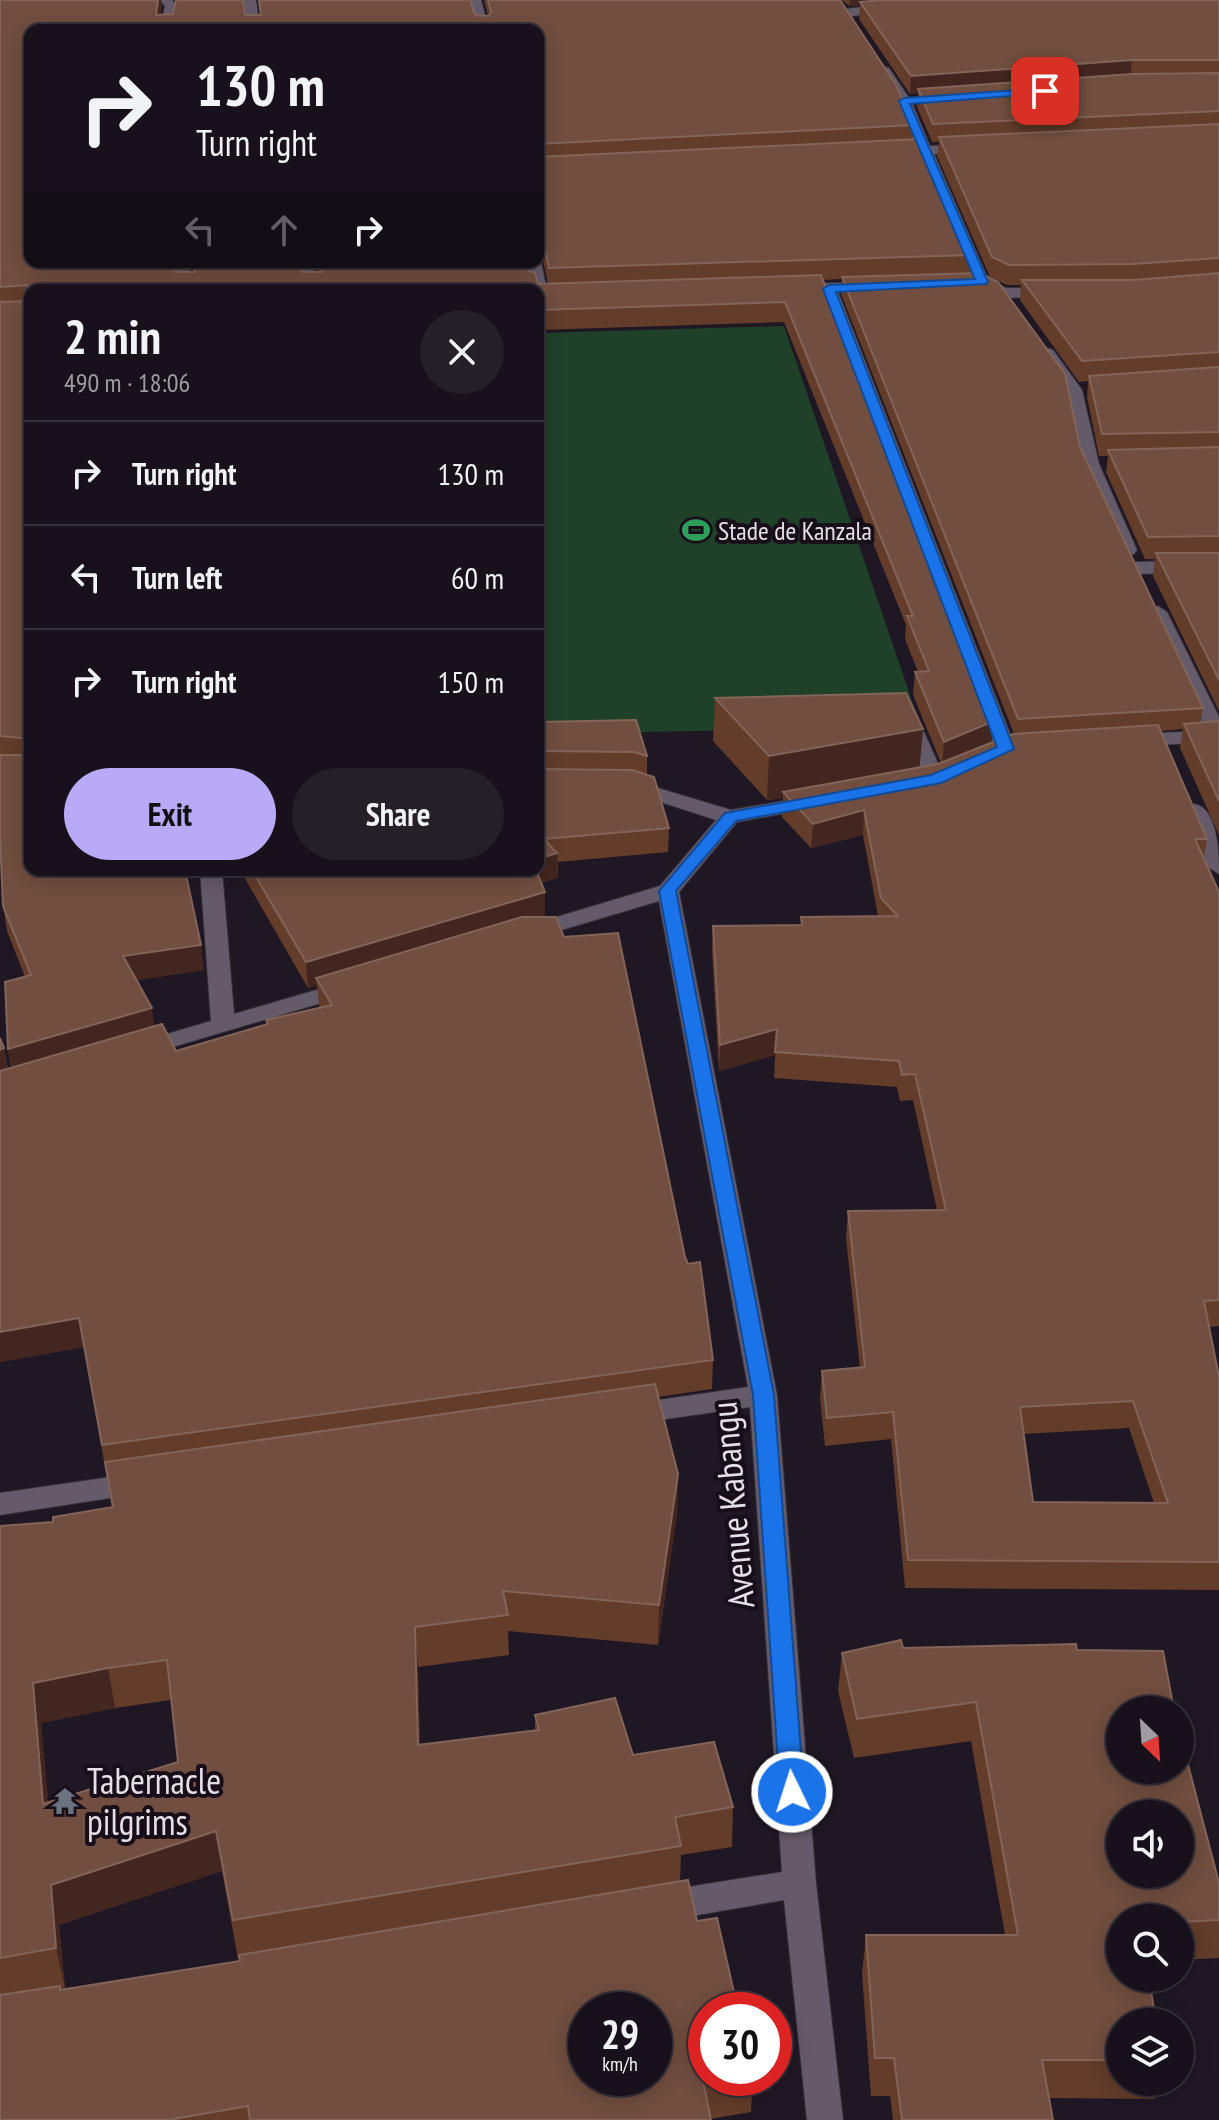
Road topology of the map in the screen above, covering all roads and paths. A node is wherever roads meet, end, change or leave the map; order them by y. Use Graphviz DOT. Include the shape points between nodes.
graph roads {
  1 [pos="166,0"];
  2 [pos="250,0"];
  3 [pos="475,0"];
  4 [pos="910,5"];
  5 [pos="846,15"];
  6 [pos="167,24"];
  7 [pos="253,24"];
  8 [pos="481,24"];
  9 [pos="879,63"];
  10 [pos="919,100"];
  11 [pos="904,101"];
  12 [pos="987,147"];
  13 [pos="925,151"];
  14 [pos="878,153"];
  15 [pos="890,286"];
  16 [pos="829,289"];
  17 [pos="784,290"];
  18 [pos="1003,293"];
  19 [pos="1067,293"];
  20 [pos="1021,318"];
  21 [pos="1039,342"];
  22 [pos="1219,566"];
  23 [pos="1143,582"];
  24 [pos="914,732"];
  25 [pos="1219,736"];
  26 [pos="1116,742"];
  27 [pos="1006,751"];
  28 [pos="906,784"];
  29 [pos="602,785"];
  30 [pos="1188,796"];
  31 [pos="833,798"];
  32 [pos="730,817"];
  33 [pos="1219,867"];
  34 [pos="211,876"];
  35 [pos="668,891"];
  36 [pos="504,940"];
  37 [pos="371,980"];
  38 [pos="223,1025"];
  39 [pos="119,1055"];
  40 [pos="763,1395"];
  41 [pos="607,1417"];
  42 [pos="171,1479"];
  43 [pos="0,1504"];
  44 [pos="799,1883"];
  45 [pos="626,1912"];
  46 [pos="825,2120"];
  1 -- 6 [label="street" via="171,6"];
  2 -- 7 [label="street"];
  3 -- 8 [label="street"];
  4 -- 5 [label="street"];
  9 -- 11 [label="street"];
  10 -- 11 [label="street"];
  11 -- 13 [label="street"];
  12 -- 13 [label="street"];
  13 -- 14 [label="street"];
  13 -- 18 [label="street" via="974,282"];
  15 -- 16 [label="street"];
  16 -- 17 [label="street"];
  16 -- 27 [label="street"];
  18 -- 19 [label="street"];
  18 -- 20 [label="street"];
  21 -- 23 [label="street" via="1081,390 1098,464"];
  22 -- 23 [label="street"];
  23 -- 25 [label="street"];
  24 -- 28 [label="street" via="942,776"];
  25 -- 26 [label="street" via="1166,746"];
  29 -- 32 [label="street" via="634,785"];
  30 -- 33 [label="street"];
  31 -- 32 [label="street"];
  32 -- 35 [label="street"];
  34 -- 38 [label="street"];
  35 -- 36 [label="street"];
  35 -- 40 [label="street, Avenue Kabangu"];
  37 -- 38 [label="street"];
  38 -- 39 [label="street"];
  40 -- 41 [label="street"];
  40 -- 44 [label="street, Avenue Kabangu"];
  42 -- 43 [label="street"];
  44 -- 45 [label="street"];
  44 -- 46 [label="street, Avenue Kabangu"];
}
